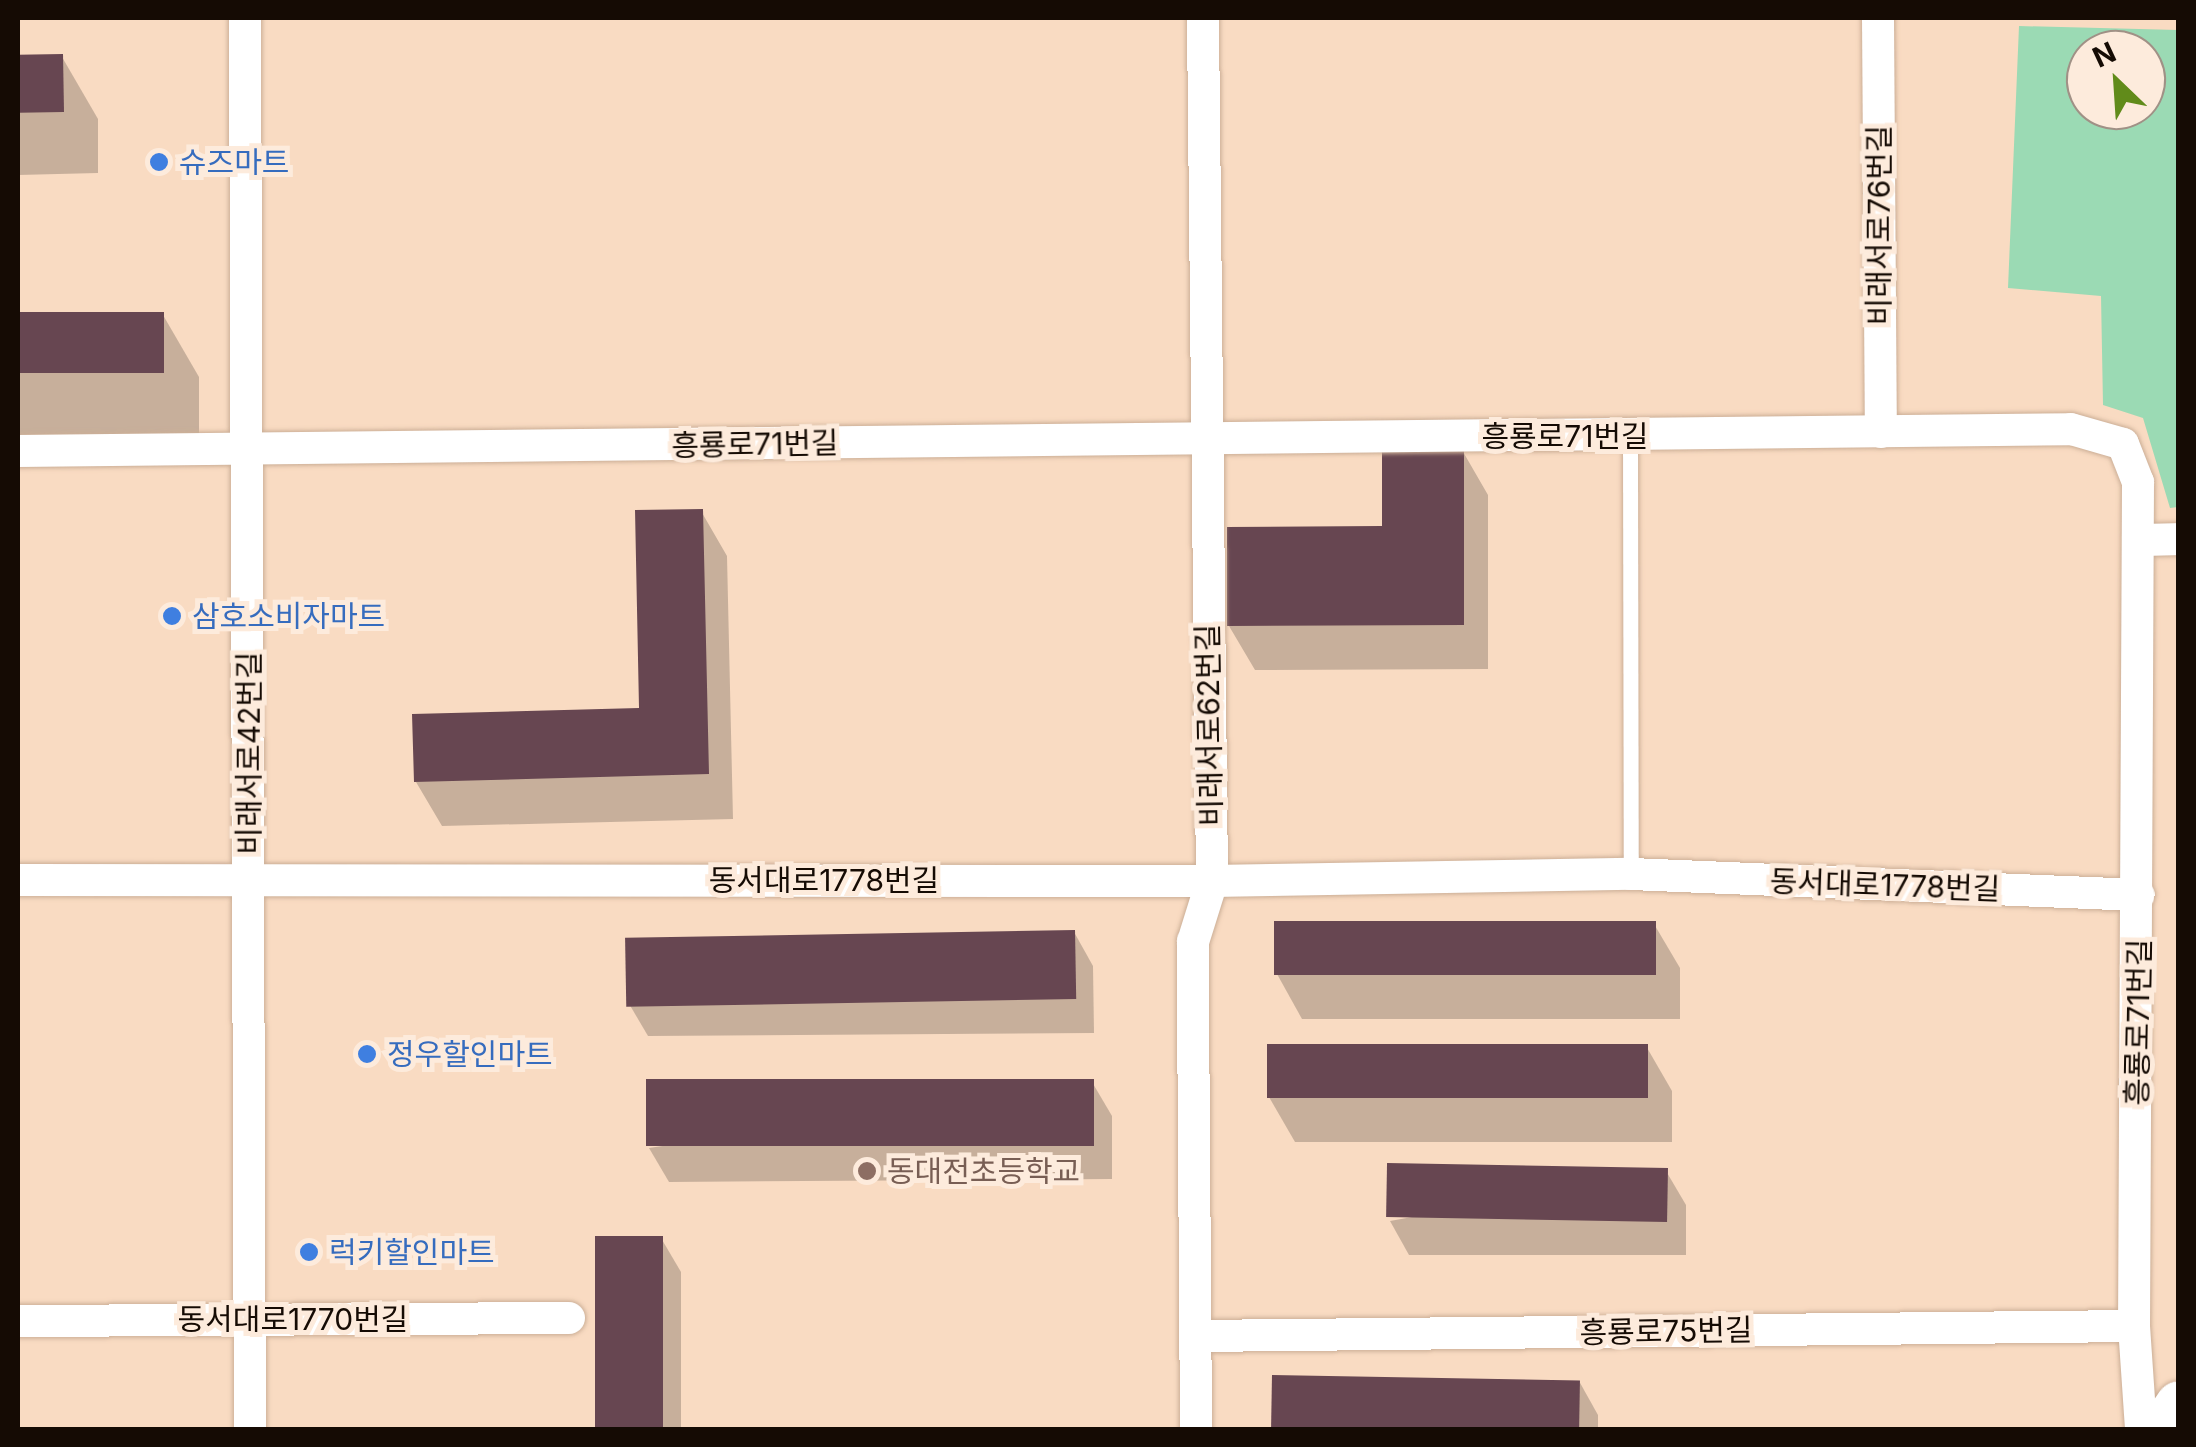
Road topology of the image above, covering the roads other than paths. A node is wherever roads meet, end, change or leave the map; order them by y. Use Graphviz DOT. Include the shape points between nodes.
graph roads {
  1 [pos="245,18"];
  2 [pos="1203,18"];
  3 [pos="1878,18"];
  4 [pos="1880,432"];
  5 [pos="1630,436"];
  6 [pos="1204,438"];
  7 [pos="248,450"];
  8 [pos="18,451"];
  9 [pos="2138,540"];
  10 [pos="2178,540"];
  11 [pos="1631,874"];
  12 [pos="249,879"];
  13 [pos="18,880"];
  14 [pos="1212,881"];
  15 [pos="2139,895"];
  16 [pos="570,1318"];
  17 [pos="18,1320"];
  18 [pos="250,1320"];
  19 [pos="2134,1326"];
  20 [pos="1198,1336"];
  21 [pos="2178,1404"];
  22 [pos="250,1430"];
  23 [pos="1196,1430"];
  24 [pos="2141,1430"];
  25 [pos="2160,1430"];
  1 -- 7 [label="street, 비래서로42번길"];
  2 -- 6 [label="street, 비래서로62번길"];
  3 -- 4 [label="street, 비래서로76번길"];
  4 -- 5 [label="street, 흥룡로71번길"];
  4 -- 9 [label="street, 흥룡로71번길" via="2071,430 2122,444 2138,482"];
  5 -- 6 [label="street, 흥룡로71번길"];
  5 -- 11 [label="lane"];
  6 -- 7 [label="street, 흥룡로71번길"];
  6 -- 14 [label="street, 비래서로62번길"];
  7 -- 8 [label="street, 흥룡로71번길"];
  7 -- 12 [label="street, 비래서로42번길"];
  9 -- 10 [label="street"];
  9 -- 15 [label="street, 흥룡로71번길"];
  11 -- 14 [label="street, 동서대로1778번길"];
  11 -- 15 [label="street, 동서대로1778번길"];
  12 -- 13 [label="street, 동서대로1778번길"];
  12 -- 14 [label="street, 동서대로1778번길"];
  12 -- 18 [label="street, 비래서로42번길"];
  14 -- 20 [label="street, 비래서로62번길" via="1193,942"];
  15 -- 19 [label="street, 흥룡로71번길"];
  16 -- 18 [label="street, 동서대로1770번길"];
  17 -- 18 [label="street, 동서대로1770번길"];
  18 -- 22 [label="street, 비래서로42번길"];
  19 -- 20 [label="street, 흥룡로75번길"];
  19 -- 24 [label="street, 흥룡로71번길"];
  20 -- 23 [label="street, 비래서로62번길"];
  21 -- 25 [label="main road"];
}
